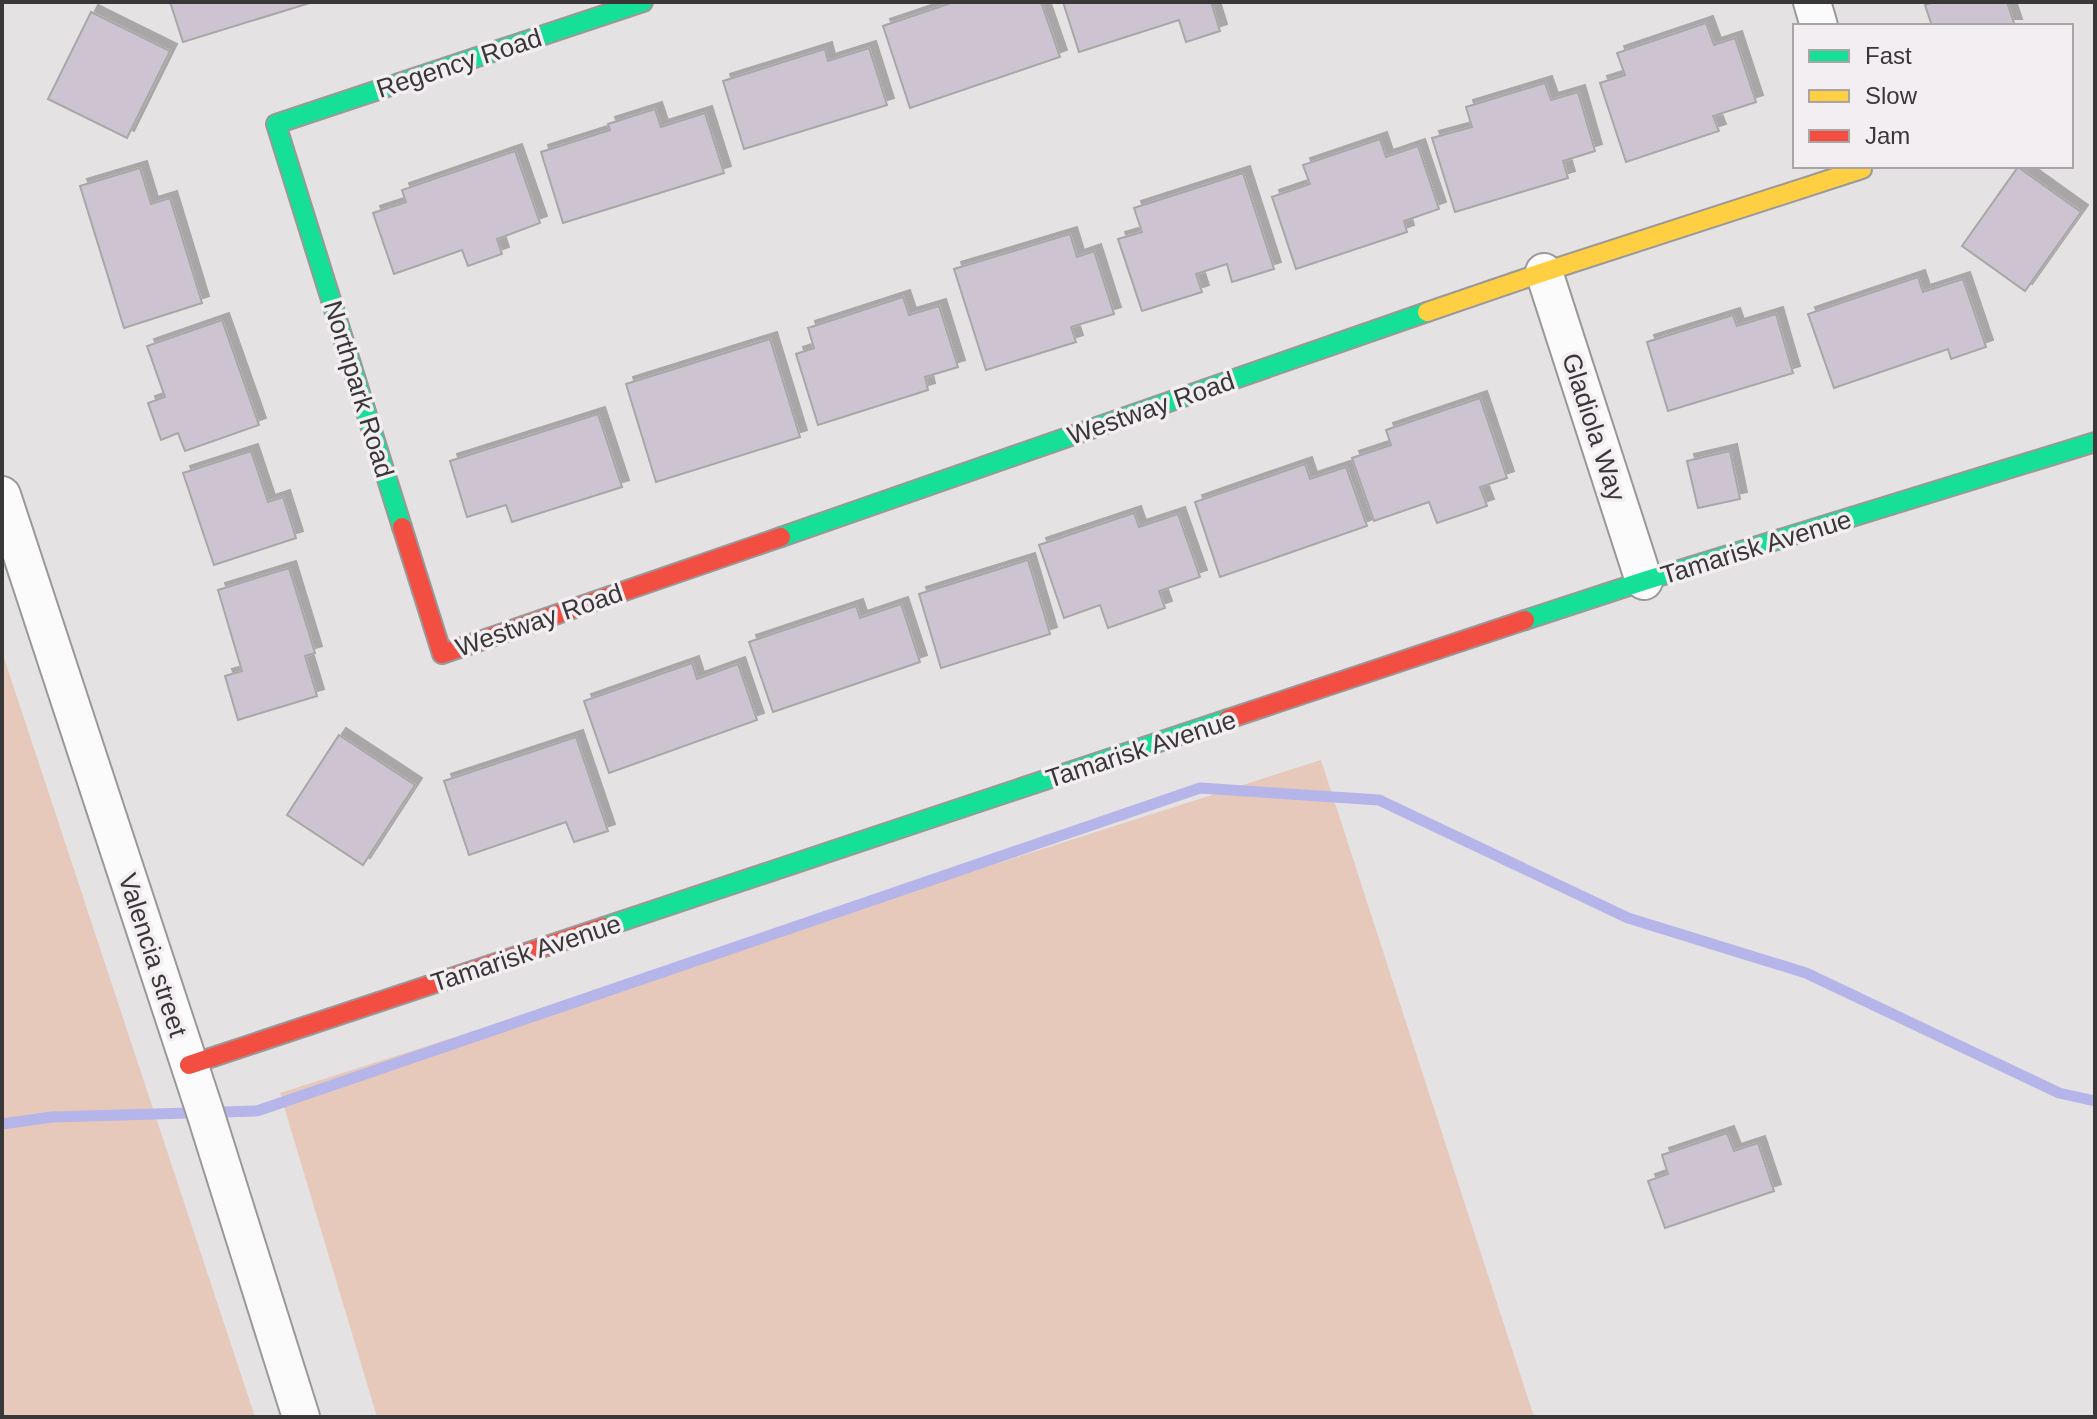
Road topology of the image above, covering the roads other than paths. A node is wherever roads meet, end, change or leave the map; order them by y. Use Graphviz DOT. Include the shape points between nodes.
graph roads {
  1 [pos="643,2"];
  2 [pos="1812,2"];
  3 [pos="1818,24"];
  4 [pos="276,124"];
  5 [pos="1859,168"];
  6 [pos="1544,272"];
  7 [pos="2095,442"];
  8 [pos="2,495"];
  9 [pos="1644,581"];
  10 [pos="442,654"];
  11 [pos="189,1065"];
  12 [pos="301,1417"];
  1 -- 4 [label="street, Regency Road"];
  2 -- 3 [label="street"];
  4 -- 10 [label="street, Northpark Road"];
  5 -- 6 [label="street, Westway Road"];
  6 -- 9 [label="street, Gladiola Way"];
  6 -- 10 [label="street, Westway Road"];
  7 -- 9 [label="street, Tamarisk Avenue"];
  8 -- 11 [label="street, Valencia street"];
  9 -- 11 [label="street, Tamarisk Avenue"];
  11 -- 12 [label="street, Valencia street"];
}
